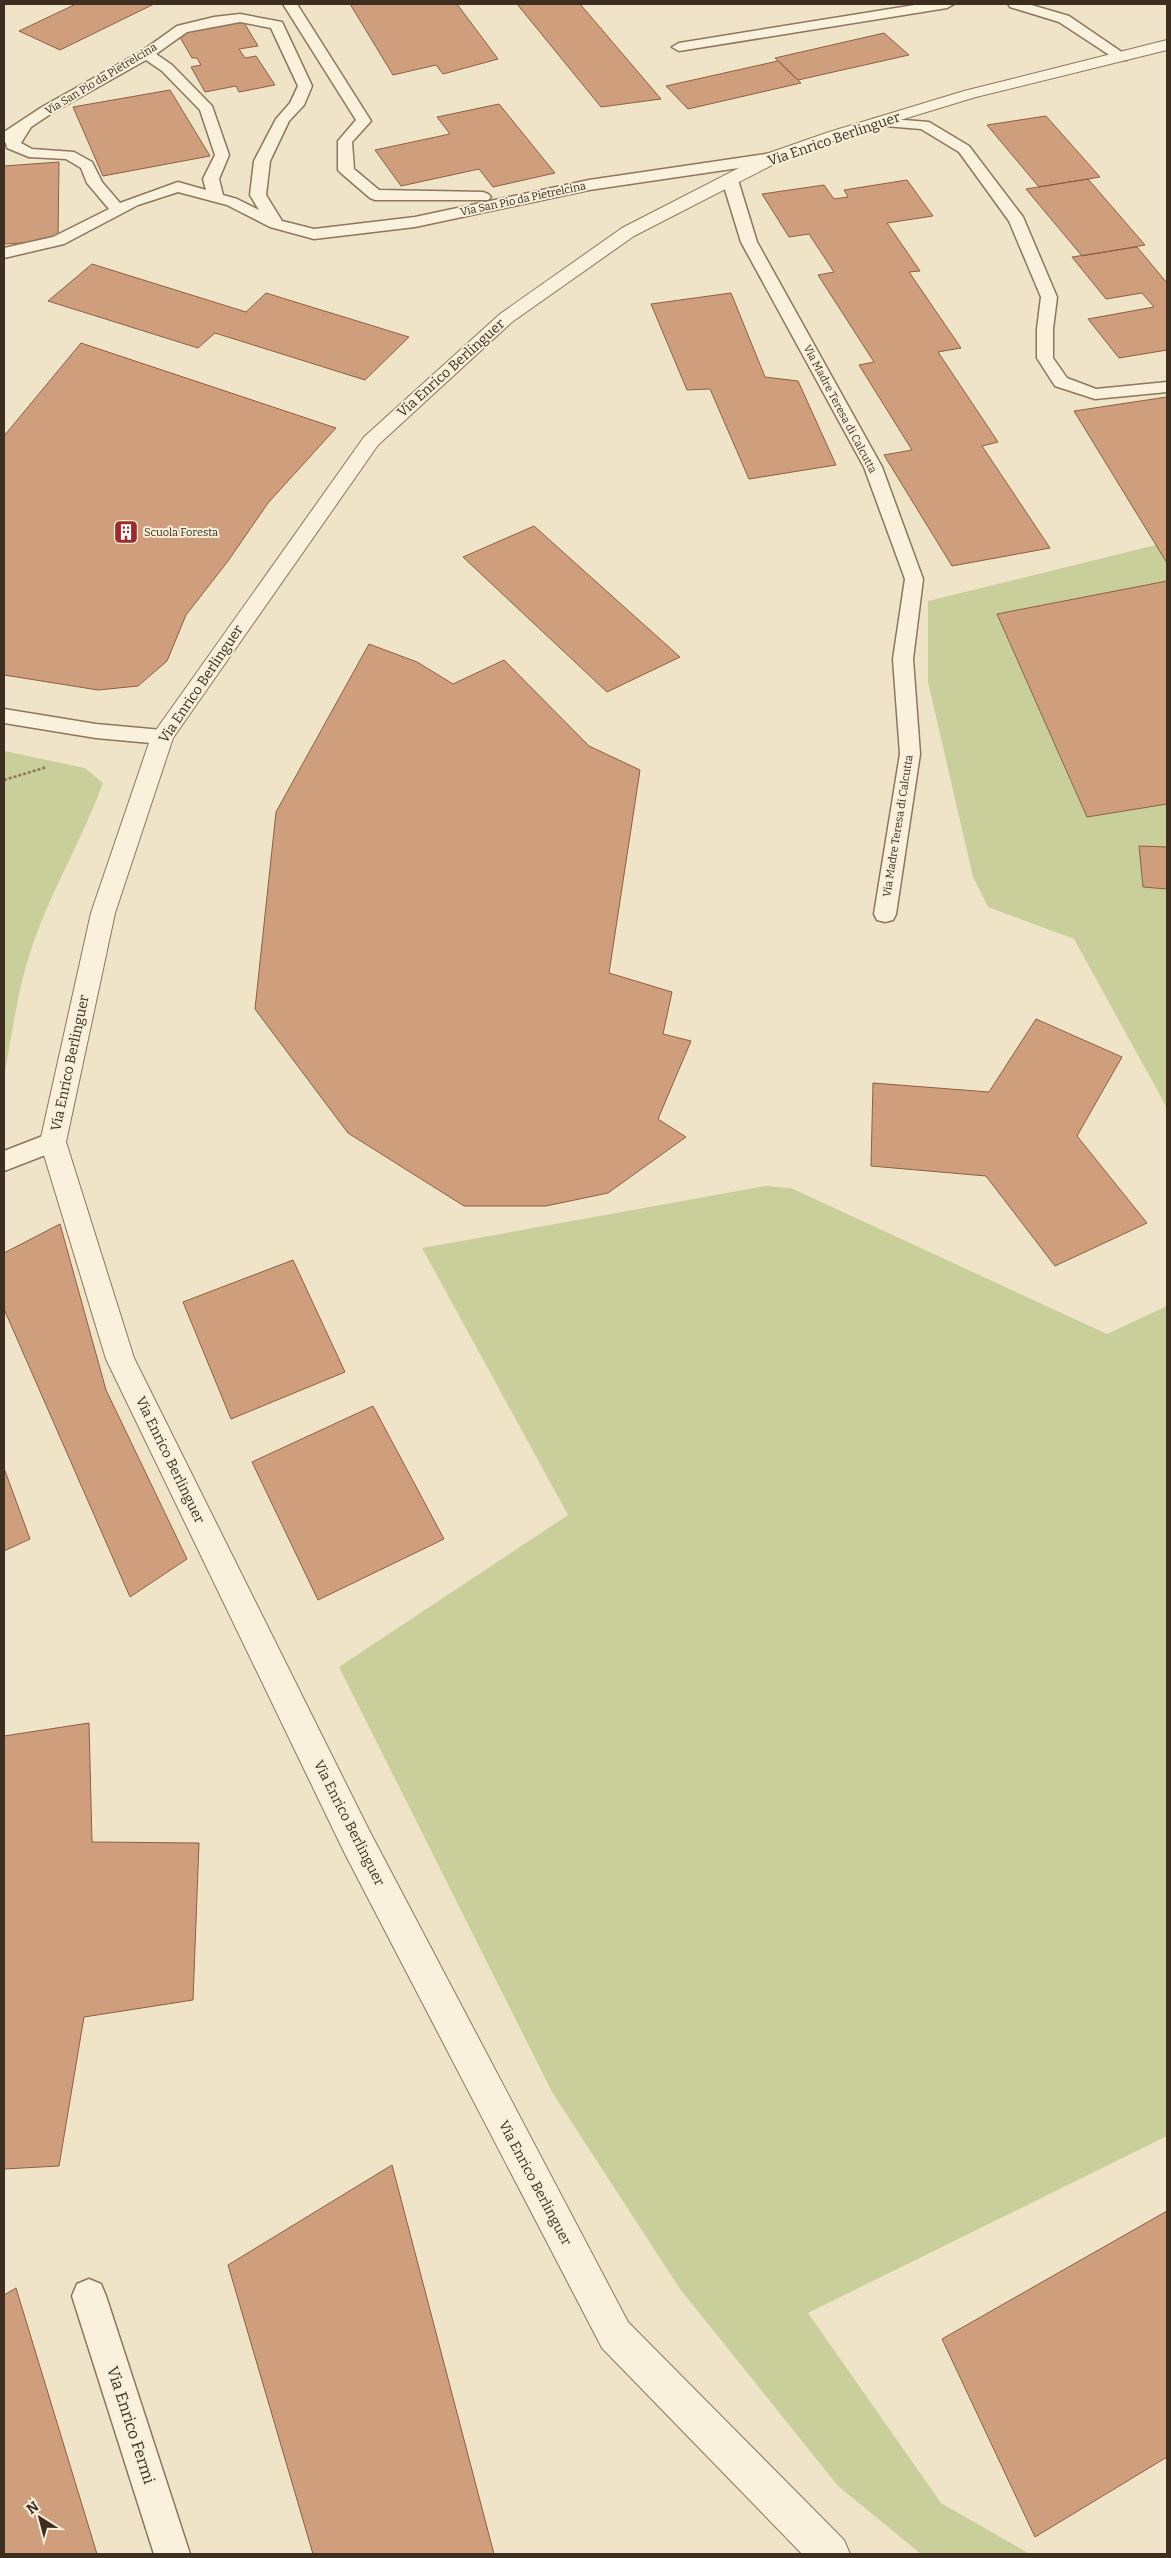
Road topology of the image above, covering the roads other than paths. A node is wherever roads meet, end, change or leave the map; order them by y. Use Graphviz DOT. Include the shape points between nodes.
graph roads {
  1 [pos="290,4"];
  2 [pos="947,4"];
  3 [pos="1015,4"];
  4 [pos="679,47"];
  5 [pos="1162,49"];
  6 [pos="147,54"];
  7 [pos="1122,57"];
  8 [pos="878,122"];
  9 [pos="24,127"];
  10 [pos="4,139"];
  11 [pos="772,158"];
  12 [pos="730,180"];
  13 [pos="216,198"];
  14 [pos="526,198"];
  15 [pos="118,210"];
  16 [pos="276,224"];
  17 [pos="4,253"];
  18 [pos="1167,387"];
  19 [pos="4,716"];
  20 [pos="162,737"];
  21 [pos="885,914"];
  22 [pos="53,1142"];
  23 [pos="4,1162"];
  24 [pos="90,2296"];
  25 [pos="172,2554"];
  26 [pos="830,2554"];
  1 -- 14 [label="lane" via="364,121 344,141 346,170 375,195"];
  2 -- 4 [label="lane"];
  3 -- 7 [label="lane" via="1064,19"];
  5 -- 7 [label="street, Via Enrico Berlinguer"];
  6 -- 9 [label="lane, Via San Pio da Pietrelcina" via="47,110"];
  6 -- 13 [label="lane" via="167,68 207,109 222,155 211,180"];
  6 -- 16 [label="lane, Via San Pio da Pietrelcina" via="182,29 214,21 240,18 277,25 305,86 297,105 283,119 262,161 258,195"];
  7 -- 8 [label="street, Via Enrico Berlinguer" via="970,94"];
  8 -- 11 [label="street, Via Enrico Berlinguer"];
  8 -- 18 [label="lane" via="924,126 964,149 1017,220 1049,297 1045,358 1062,382 1095,394"];
  9 -- 10 [label="lane, Via San Pio da Pietrelcina"];
  9 -- 15 [label="lane" via="12,145 30,153 69,155 87,165 95,183"];
  11 -- 12 [label="street, Via Enrico Berlinguer"];
  11 -- 14 [label="lane, Via San Pio da Pietrelcina" via="589,185"];
  12 -- 20 [label="street, Via Enrico Berlinguer" via="628,232 513,312 371,441"];
  12 -- 21 [label="lane, Via Madre Teresa di Calcutta" via="749,242 873,467 914,579 903,659 910,754"];
  13 -- 15 [label="lane, Via San Pio da Pietrelcina" via="178,187"];
  13 -- 16 [label="lane, Via San Pio da Pietrelcina" via="232,202"];
  14 -- 16 [label="lane, Via San Pio da Pietrelcina" via="415,222 358,230 314,234"];
  15 -- 17 [label="lane, Via San Pio da Pietrelcina" via="58,240"];
  19 -- 20 [label="lane" via="104,732"];
  20 -- 22 [label="street, Via Enrico Berlinguer" via="103,913"];
  22 -- 23 [label="lane"];
  22 -- 26 [label="street, Via Enrico Berlinguer" via="120,1359 357,1842 615,2335"];
  24 -- 25 [label="lane, Via Enrico Fermi"];
}
